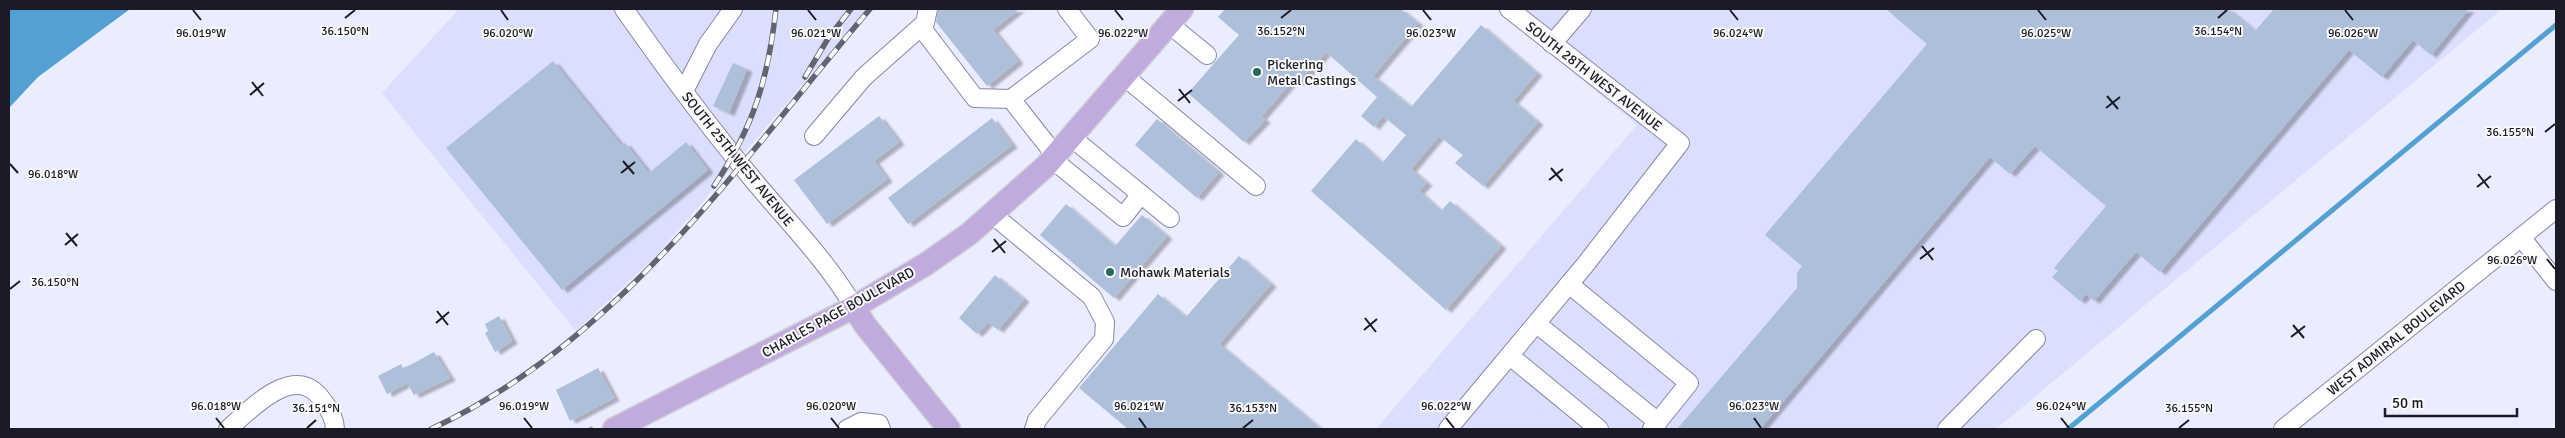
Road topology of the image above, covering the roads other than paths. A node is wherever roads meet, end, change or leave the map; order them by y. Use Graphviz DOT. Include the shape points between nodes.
graph roads {
  1 [pos="624,9"];
  2 [pos="733,9"];
  3 [pos="928,9"];
  4 [pos="1067,9"];
  5 [pos="1509,9"];
  6 [pos="1582,9"];
  7 [pos="1175,16"];
  8 [pos="920,27"];
  9 [pos="1552,44"];
  10 [pos="1207,55"];
  11 [pos="1124,76"];
  12 [pos="684,91"];
  13 [pos="1011,99"];
  14 [pos="814,136"];
  15 [pos="1071,137"];
  16 [pos="1054,157"];
  17 [pos="1256,186"];
  18 [pos="1141,194"];
  19 [pos="2556,209"];
  20 [pos="992,214"];
  21 [pos="1170,218"];
  22 [pos="2520,237"];
  23 [pos="2556,281"];
  24 [pos="1569,284"];
  25 [pos="854,307"];
  26 [pos="1537,324"];
  27 [pos="2036,340"];
  28 [pos="1510,356"];
  29 [pos="1655,426"];
  30 [pos="228,429"];
  31 [pos="335,429"];
  32 [pos="614,429"];
  33 [pos="847,429"];
  34 [pos="881,429"];
  35 [pos="950,429"];
  36 [pos="1034,429"];
  37 [pos="1448,429"];
  38 [pos="1599,429"];
  39 [pos="1947,429"];
  40 [pos="2283,429"];
  1 -- 12 [label="street, SOUTH 25TH WEST AVENUE"];
  2 -- 12 [label="street" via="708,44"];
  3 -- 8 [label="street" via="925,23"];
  4 -- 13 [label="street" via="1090,39"];
  5 -- 9 [label="street, SOUTH 28TH WEST AVENUE"];
  6 -- 9 [label="street"];
  7 -- 10 [label="street"];
  7 -- 11 [label="main road, CHARLES PAGE BOULEVARD"];
  8 -- 13 [label="street" via="975,98"];
  8 -- 14 [label="street" via="864,77"];
  9 -- 24 [label="street, SOUTH 28TH WEST AVENUE" via="1680,144"];
  11 -- 15 [label="main road, CHARLES PAGE BOULEVARD"];
  11 -- 17 [label="street"];
  12 -- 25 [label="street, SOUTH 25TH WEST AVENUE" via="749,175 840,282"];
  13 -- 16 [label="street"];
  15 -- 16 [label="main road, CHARLES PAGE BOULEVARD"];
  15 -- 18 [label="street"];
  16 -- 18 [label="street" via="1123,217"];
  16 -- 20 [label="main road, CHARLES PAGE BOULEVARD"];
  18 -- 21 [label="street"];
  19 -- 22 [label="street, WEST ADMIRAL BOULEVARD"];
  20 -- 25 [label="main road, CHARLES PAGE BOULEVARD" via="926,264"];
  20 -- 36 [label="street" via="1092,297 1105,322 1104,339 1037,420"];
  22 -- 23 [label="street"];
  22 -- 40 [label="street, WEST ADMIRAL BOULEVARD"];
  24 -- 26 [label="street"];
  24 -- 29 [label="street" via="1689,382"];
  25 -- 32 [label="main road, CHARLES PAGE BOULEVARD"];
  25 -- 35 [label="main road"];
  26 -- 28 [label="street"];
  26 -- 29 [label="street"];
  27 -- 39 [label="street"];
  28 -- 37 [label="street"];
  28 -- 38 [label="street"];
  30 -- 31 [label="street" via="282,386 293,384 306,385 319,394 328,407"];
  33 -- 34 [label="street" via="861,422 879,424"];
}
